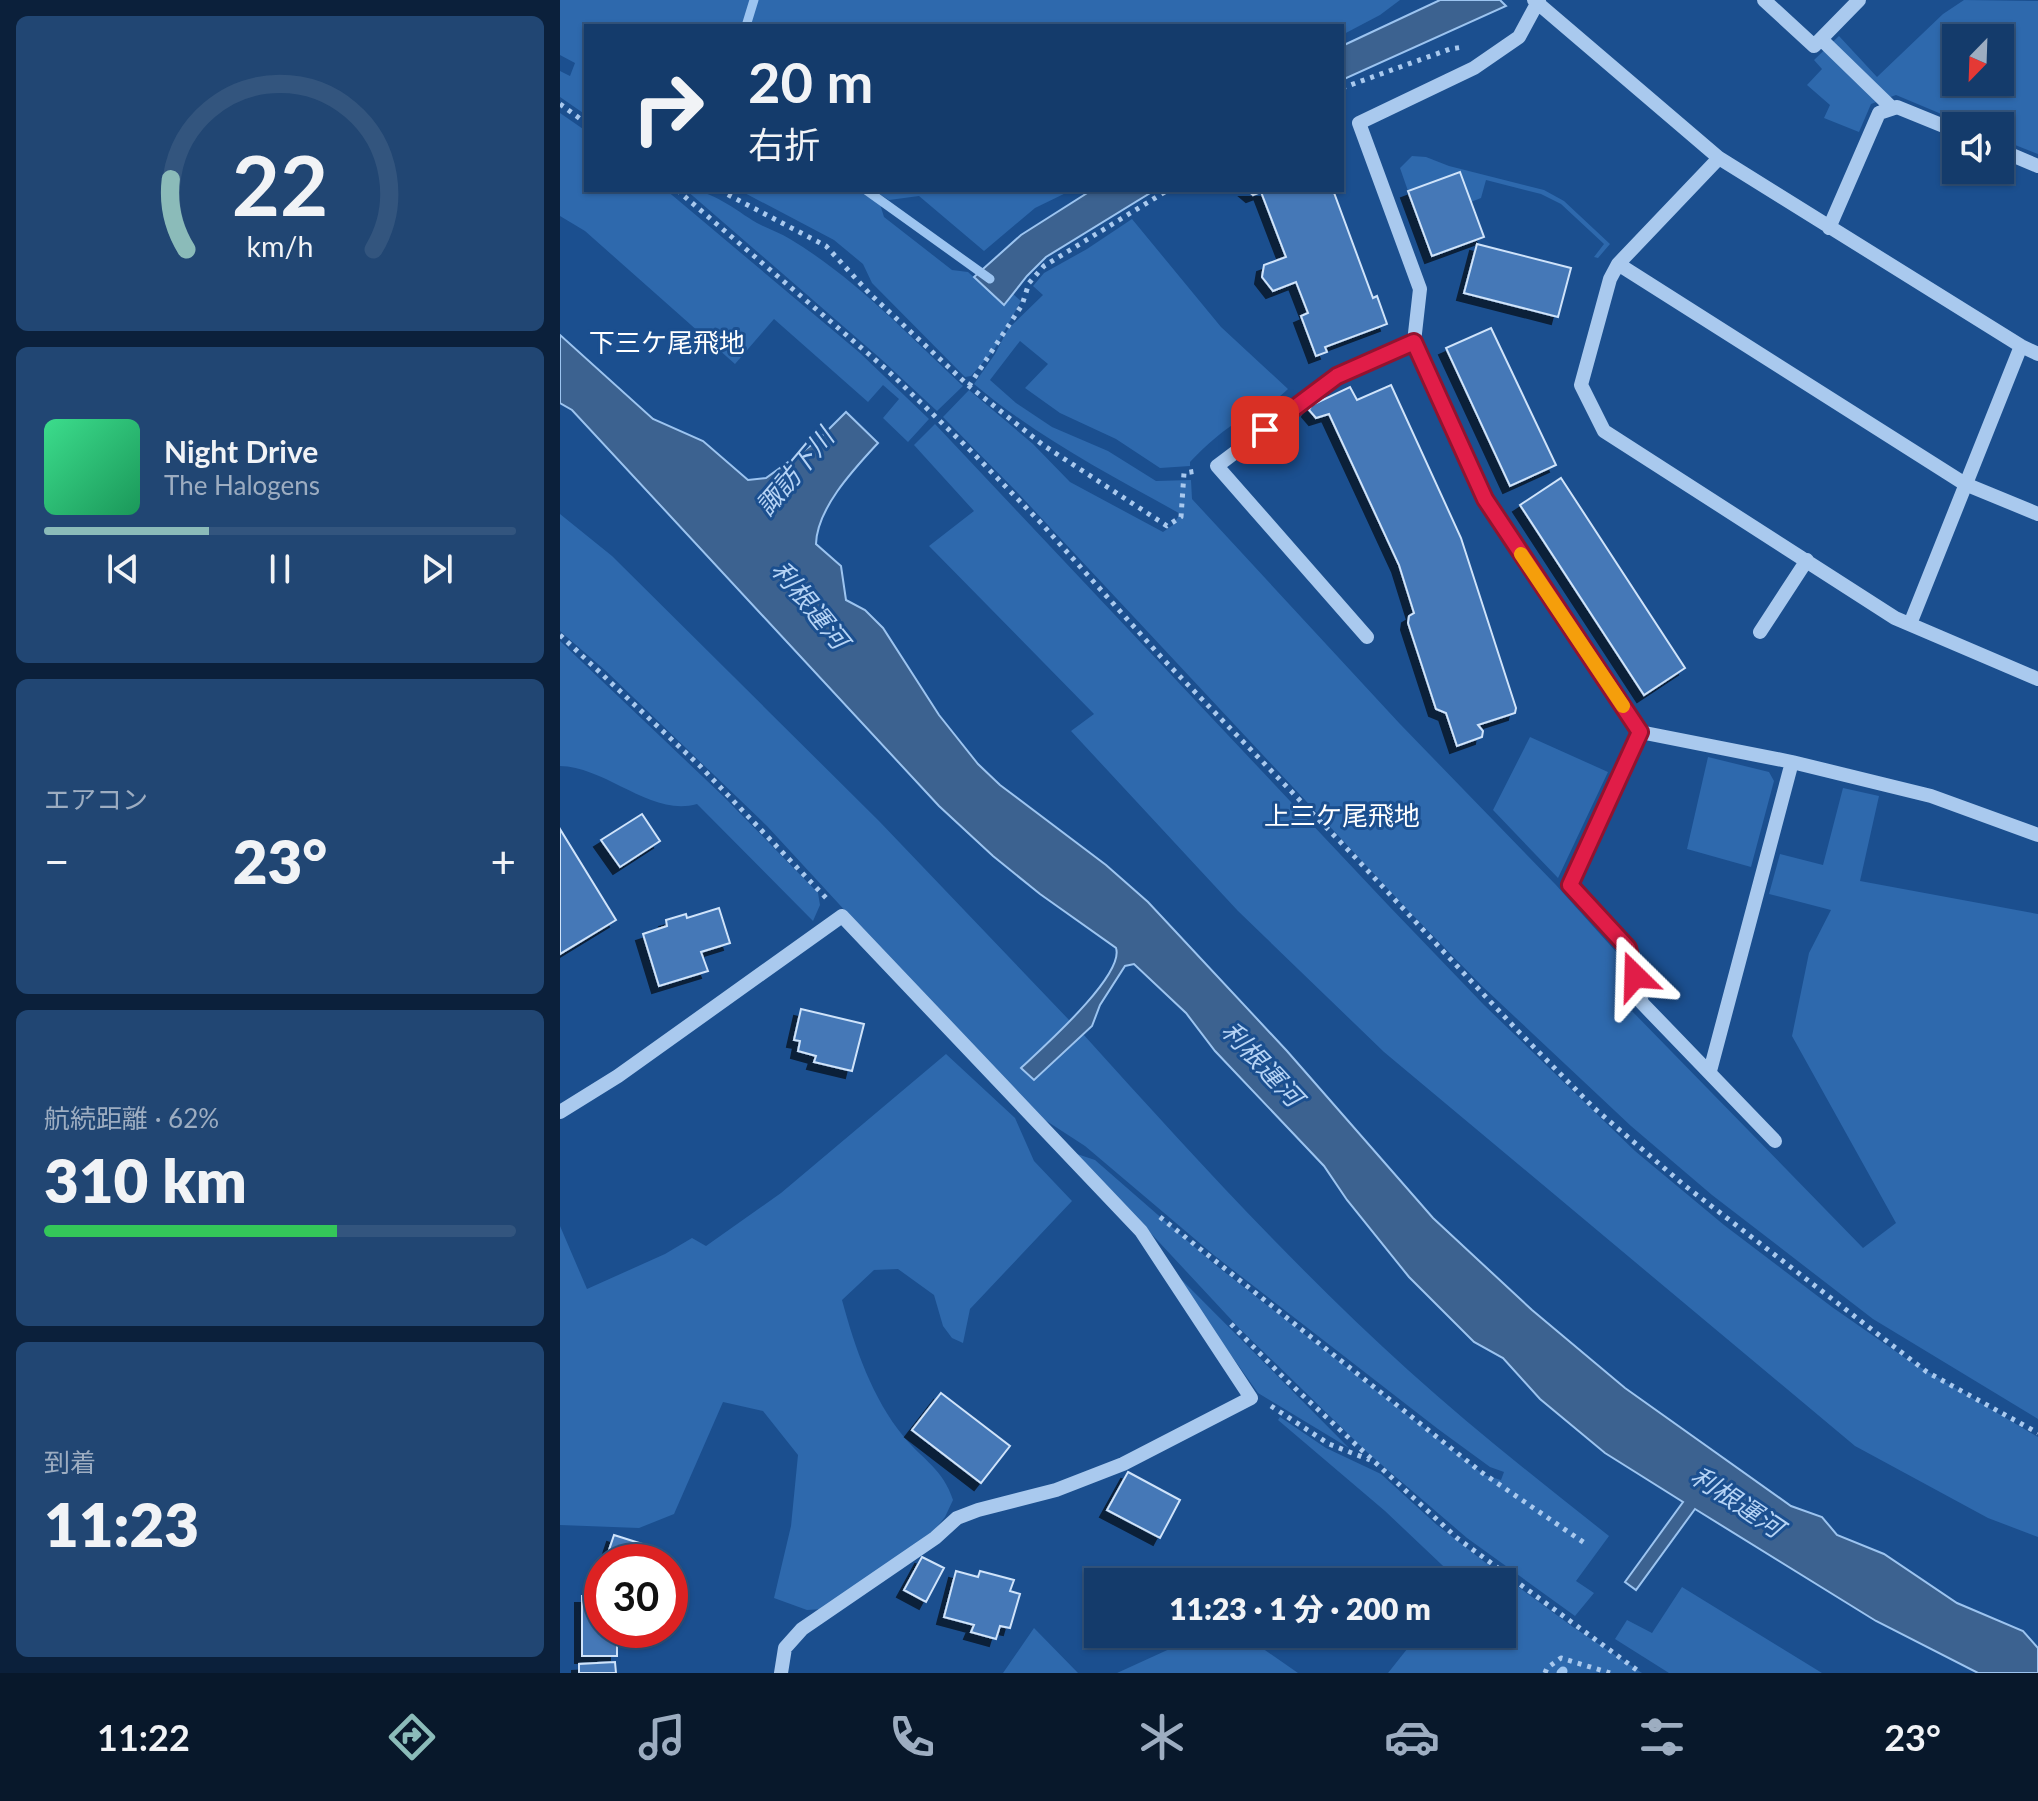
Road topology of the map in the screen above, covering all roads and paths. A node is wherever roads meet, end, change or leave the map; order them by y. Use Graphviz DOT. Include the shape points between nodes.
graph roads {
  1 [pos="1764,0"];
  2 [pos="1859,0"];
  3 [pos="1537,1"];
  4 [pos="1821,39"];
  5 [pos="1464,46"];
  6 [pos="1344,87"];
  7 [pos="560,104"];
  8 [pos="1892,108"];
  9 [pos="584,122"];
  10 [pos="1942,125"];
  11 [pos="2014,156"];
  12 [pos="1719,158"];
  13 [pos="2038,166"];
  14 [pos="679,192"];
  15 [pos="723,192"];
  16 [pos="1165,192"];
  17 [pos="1829,228"];
  18 [pos="1618,264"];
  19 [pos="1414,342"];
  20 [pos="2021,346"];
  21 [pos="2038,354"];
  22 [pos="969,386"];
  23 [pos="1217,466"];
  24 [pos="1965,484"];
  25 [pos="2038,514"];
  26 [pos="1807,560"];
  27 [pos="1910,624"];
  28 [pos="1760,632"];
  29 [pos="560,635"];
  30 [pos="1367,637"];
  31 [pos="2038,679"];
  32 [pos="1640,732"];
  33 [pos="1792,762"];
  34 [pos="2038,835"];
  35 [pos="842,916"];
  36 [pos="1710,1071"];
  37 [pos="560,1112"];
  38 [pos="1775,1141"];
  39 [pos="1153,1211"];
  40 [pos="1229,1322"];
  41 [pos="1251,1398"];
  42 [pos="2038,1433"];
  43 [pos="1375,1462"];
  44 [pos="1586,1544"];
  45 [pos="781,1673"];
  46 [pos="1545,1673"];
  47 [pos="1610,1673"];
  48 [pos="1641,1673"];
  1 -- 4 [label="street" via="1814,46"];
  2 -- 4 [label="street"];
  3 -- 12 [label="street"];
  3 -- 19 [label="street" via="1519,37 1474,68 1359,123 1420,289"];
  4 -- 8 [label="street"];
  5 -- 6 [label="path"];
  7 -- 9 [label="path"];
  8 -- 10 [label="street"];
  8 -- 17 [label="street" via="1879,113"];
  11 -- 13 [label="street"];
  12 -- 17 [label="street"];
  12 -- 18 [label="street"];
  14 -- 42 [label="path" via="886,369 972,452 1594,1108 1684,1185 1927,1372"];
  15 -- 22 [label="path" via="826,246"];
  16 -- 22 [label="path" via="1044,266"];
  17 -- 20 [label="street"];
  18 -- 24 [label="street"];
  18 -- 26 [label="street" via="1581,385 1604,431"];
  19 -- 23 [label="street" via="1337,376"];
  19 -- 32 [label="street" via="1485,499"];
  20 -- 21 [label="street"];
  20 -- 24 [label="street"];
  22 -- 23 [label="path" via="1043,445 1167,526 1181,517 1184,473"];
  23 -- 30 [label="street"];
  24 -- 25 [label="street"];
  24 -- 27 [label="street"];
  26 -- 27 [label="street"];
  26 -- 28 [label="street"];
  27 -- 31 [label="street"];
  29 -- 35 [label="path" via="700,766"];
  32 -- 33 [label="street"];
  32 -- 36 [label="street" via="1570,885 1628,948 1642,1003"];
  33 -- 34 [label="street" via="1931,796"];
  33 -- 36 [label="street"];
  35 -- 37 [label="street"];
  35 -- 41 [label="street" via="1141,1231"];
  36 -- 38 [label="street"];
  39 -- 44 [label="path" via="1481,1472"];
  40 -- 43 [label="path"];
  41 -- 43 [label="path" via="1329,1444"];
  41 -- 45 [label="street" via="1123,1464 957,1518 802,1629 785,1648"];
  43 -- 48 [label="path" via="1457,1538"];
  46 -- 47 [label="path" via="1561,1658"];
}
